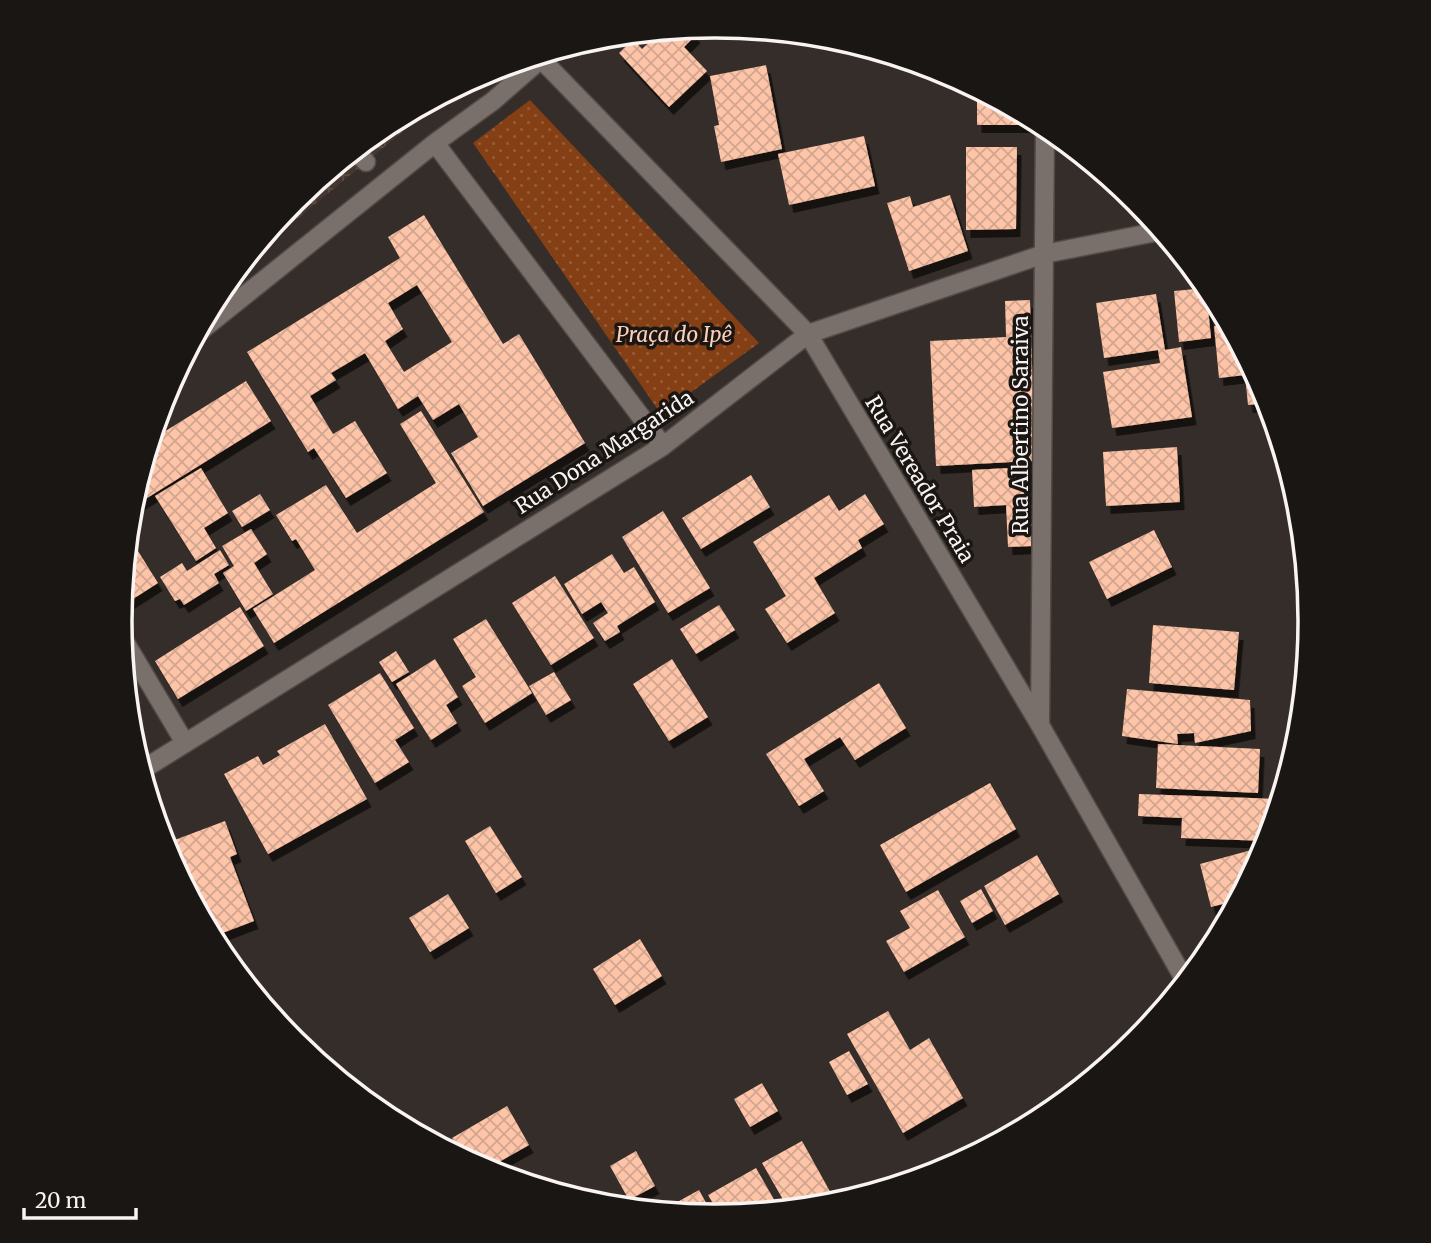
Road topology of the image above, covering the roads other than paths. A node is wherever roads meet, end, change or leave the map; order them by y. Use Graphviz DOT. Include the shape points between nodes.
graph roads {
  1 [pos="546,64"];
  2 [pos="528,69"];
  3 [pos="1045,141"];
  4 [pos="435,143"];
  5 [pos="1150,233"];
  6 [pos="1044,254"];
  7 [pos="221,315"];
  8 [pos="808,334"];
  9 [pos="663,446"];
  10 [pos="134,657"];
  11 [pos="1041,725"];
  12 [pos="185,743"];
  13 [pos="150,765"];
  14 [pos="1181,972"];
  1 -- 8 [label="street, Rua Vereador Praia"];
  2 -- 4 [label="street"];
  3 -- 6 [label="street, Rua Albertino Saraiva"];
  4 -- 7 [label="street"];
  4 -- 9 [label="street"];
  5 -- 6 [label="street, Rua Dona Margarida"];
  6 -- 8 [label="street, Rua Dona Margarida"];
  6 -- 11 [label="street, Rua Albertino Saraiva"];
  8 -- 9 [label="street, Rua Dona Margarida"];
  8 -- 11 [label="street, Rua Vereador Praia"];
  9 -- 12 [label="street, Rua Dona Margarida"];
  10 -- 12 [label="street"];
  11 -- 14 [label="street, Rua Vereador Praia"];
  12 -- 13 [label="street, Rua Dona Margarida"];
}
